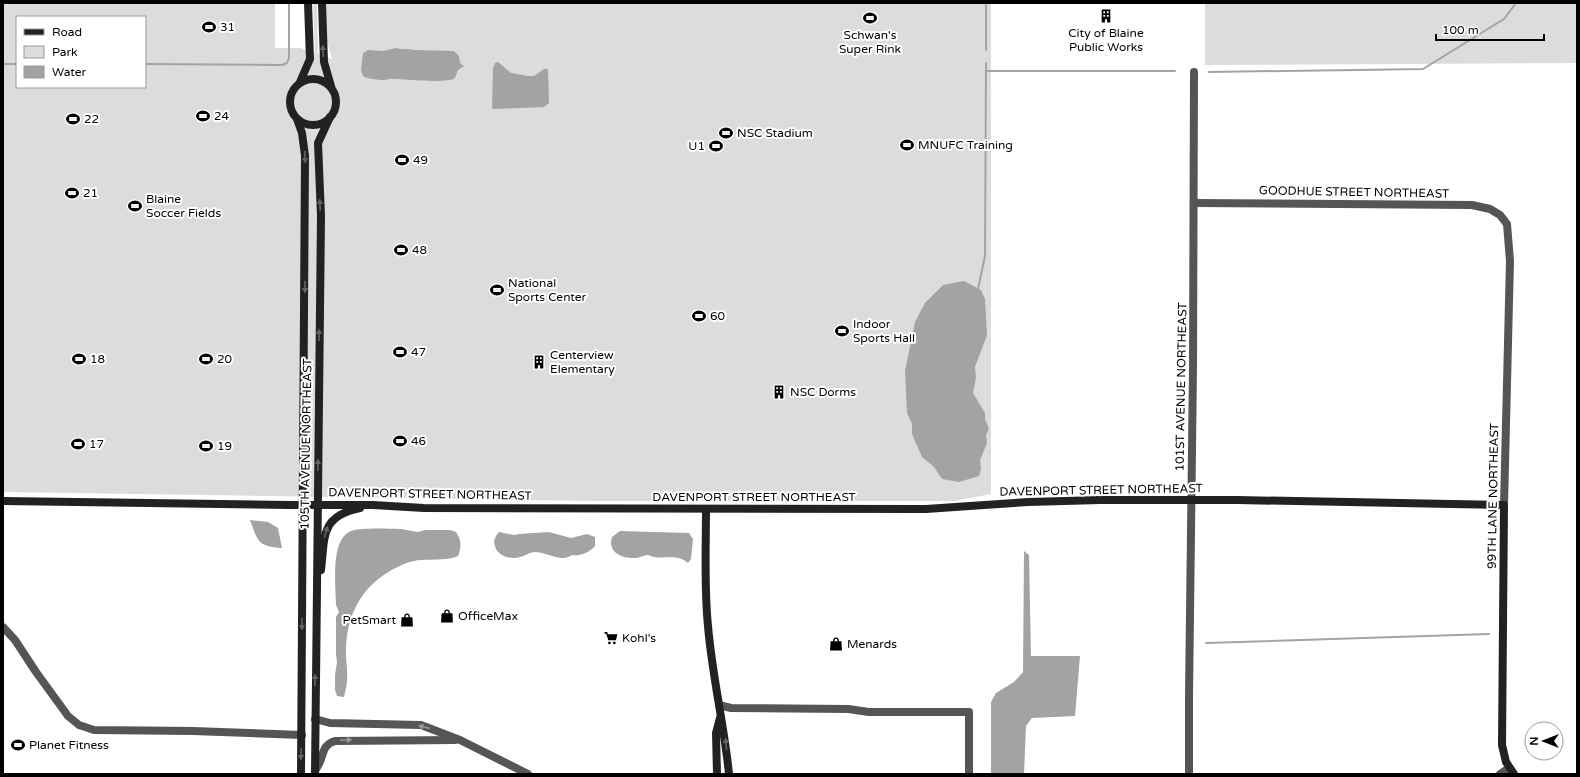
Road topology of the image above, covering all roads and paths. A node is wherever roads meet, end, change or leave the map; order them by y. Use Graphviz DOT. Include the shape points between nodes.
graph roads {
  1 [pos="308,3"];
  2 [pos="322,3"];
  3 [pos="1194,72"];
  4 [pos="300,82"];
  5 [pos="332,89"];
  6 [pos="330,117"];
  7 [pos="297,119"];
  8 [pos="1194,203"];
  9 [pos="1507,224"];
  10 [pos="1191,500"];
  11 [pos="3,501"];
  12 [pos="317,504"];
  13 [pos="302,505"];
  14 [pos="373,505"];
  15 [pos="1504,505"];
  16 [pos="706,509"];
  17 [pos="316,612"];
  18 [pos="3,627"];
  19 [pos="719,706"];
  20 [pos="720,715"];
  21 [pos="315,719"];
  22 [pos="302,735"];
  23 [pos="460,740"];
  24 [pos="1512,771"];
  25 [pos="315,772"];
  26 [pos="301,774"];
  27 [pos="528,774"];
  28 [pos="717,774"];
  29 [pos="729,774"];
  30 [pos="969,774"];
  31 [pos="1189,774"];
  32 [pos="1500,774"];
  1 -- 4 [label="street, 105TH AVENUE NORTHEAST" via="310,59"];
  5 -- 2 [label="street, 105TH AVENUE NORTHEAST, one-way" via="324,62"];
  3 -- 8 [label="street, 101ST AVENUE NORTHEAST"];
  4 -- 5 [label="street" via="315,78 322,80"];
  4 -- 7 [label="street, 105TH AVENUE NORTHEAST" via="294,88 290,100 292,112"];
  5 -- 6 [label="street, 105TH AVENUE NORTHEAST" via="336,105"];
  6 -- 7 [label="street" via="324,122 310,125"];
  12 -- 6 [label="street, 105TH AVENUE NORTHEAST, one-way" via="321,216 318,143"];
  7 -- 13 [label="street, 105TH AVENUE NORTHEAST, one-way" via="305,156"];
  8 -- 9 [label="street, GOODHUE STREET NORTHEAST" via="1472,205 1490,209 1500,215"];
  8 -- 10 [label="street, 101ST AVENUE NORTHEAST"];
  9 -- 15 [label="street, 99TH LANE NORTHEAST" via="1510,262"];
  10 -- 15 [label="street, DAVENPORT STREET NORTHEAST"];
  10 -- 16 [label="street, DAVENPORT STREET NORTHEAST" via="1063,500 926,509"];
  10 -- 31 [label="street, 101ST AVENUE NORTHEAST"];
  11 -- 13 [label="street, DAVENPORT STREET NORTHEAST"];
  12 -- 13 [label="street, DAVENPORT STREET NORTHEAST"];
  12 -- 14 [label="street, DAVENPORT STREET NORTHEAST"];
  12 -- 17 [label="street, 105TH AVENUE NORTHEAST"];
  13 -- 22 [label="street, 105TH AVENUE NORTHEAST, one-way"];
  14 -- 16 [label="street, DAVENPORT STREET NORTHEAST" via="424,508"];
  17 -- 14 [label="street, one-way" via="325,532 341,513"];
  15 -- 24 [label="street, 99TH LANE NORTHEAST" via="1502,745 1506,762"];
  16 -- 19 [label="street" via="706,603"];
  21 -- 17 [label="street, 105TH AVENUE NORTHEAST, one-way"];
  18 -- 22 [label="street" via="15,640 68,716 86,728 103,731"];
  19 -- 20 [label="street"];
  19 -- 30 [label="street" via="848,709 869,712 969,712"];
  20 -- 28 [label="street" via="716,734"];
  29 -- 20 [label="street, one-way"];
  23 -- 21 [label="street, one-way" via="421,725 330,723"];
  21 -- 25 [label="street, 105TH AVENUE NORTHEAST"];
  22 -- 26 [label="street, 105TH AVENUE NORTHEAST, one-way"];
  25 -- 23 [label="street, one-way" via="324,748 330,742"];
  23 -- 27 [label="street"];
  24 -- 32 [label="street"];
}
